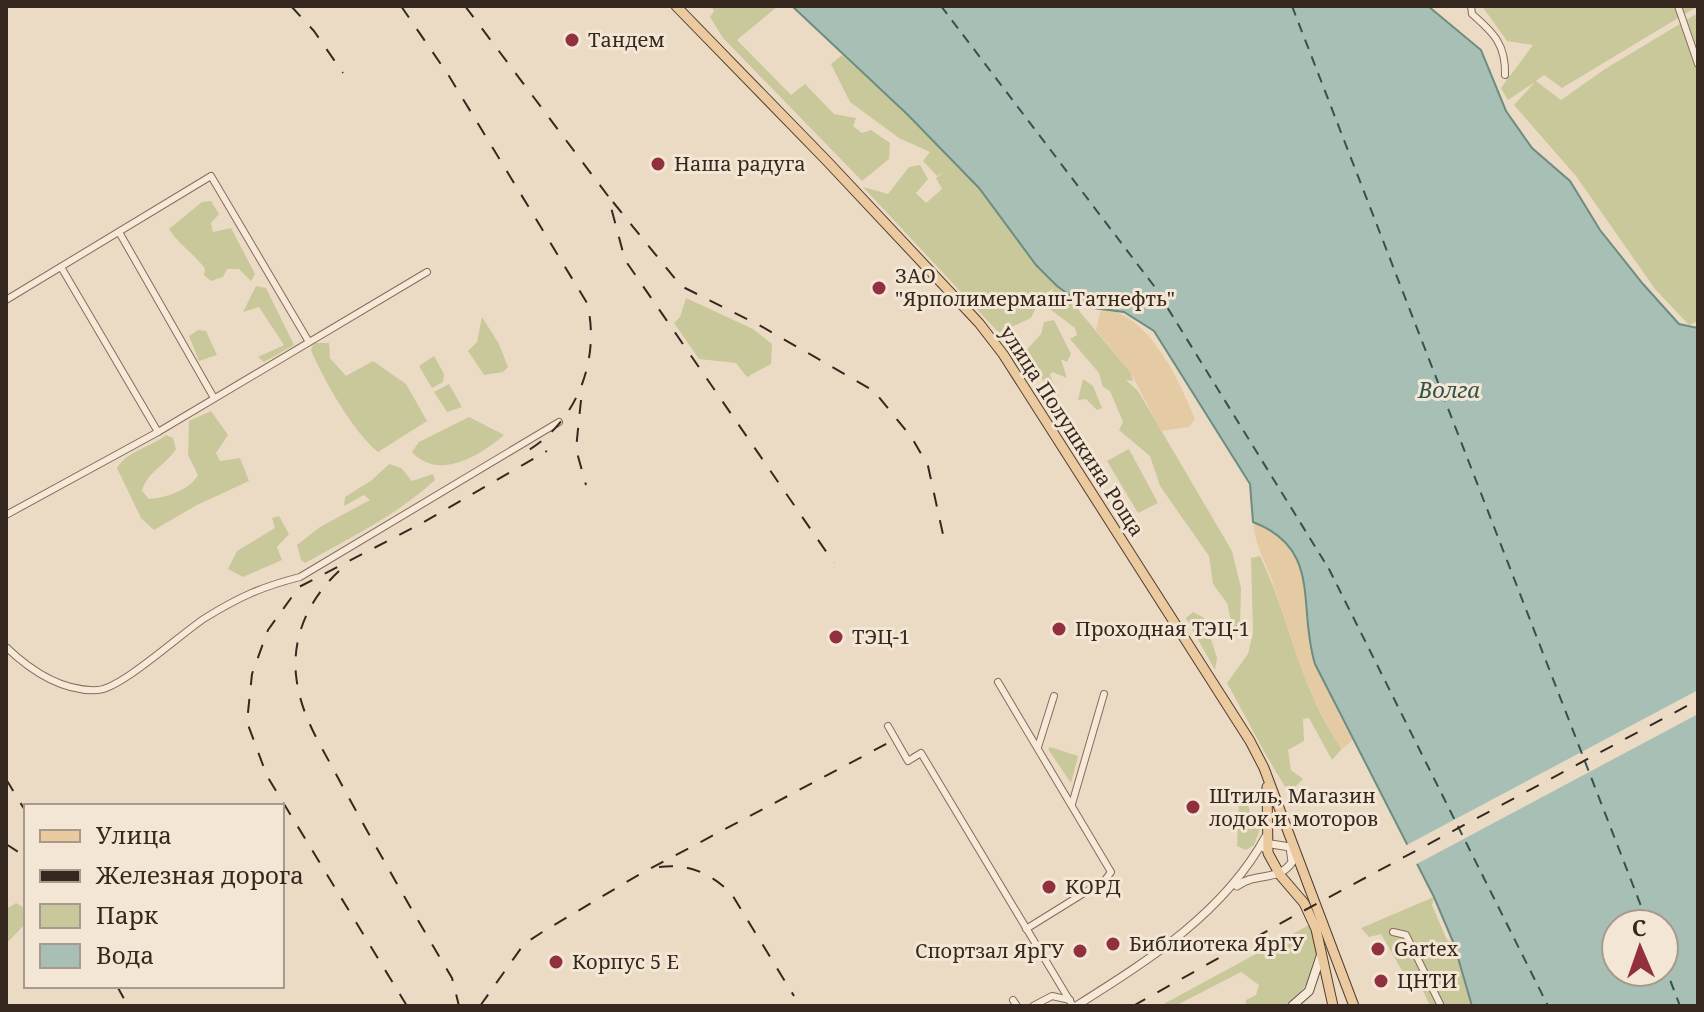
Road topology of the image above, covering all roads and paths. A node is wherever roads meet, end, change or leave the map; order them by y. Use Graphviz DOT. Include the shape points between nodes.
graph roads {
  1 [pos="676,6"];
  2 [pos="1471,6"];
  3 [pos="1678,6"];
  4 [pos="1698,64"];
  5 [pos="1505,75"];
  6 [pos="119,232"];
  7 [pos="61,267"];
  8 [pos="427,272"];
  9 [pos="6,300"];
  10 [pos="309,342"];
  11 [pos="214,398"];
  12 [pos="559,422"];
  13 [pos="158,432"];
  14 [pos="6,503"];
  15 [pos="9,513"];
  16 [pos="6,647"];
  17 [pos="998,682"];
  18 [pos="1104,694"];
  19 [pos="1054,696"];
  20 [pos="888,726"];
  21 [pos="1038,747"];
  22 [pos="1264,768"];
  23 [pos="1072,804"];
  24 [pos="1266,841"];
  25 [pos="1293,851"];
  26 [pos="1280,875"];
  27 [pos="1225,894"];
  28 [pos="1026,929"];
  29 [pos="1393,932"];
  30 [pos="1322,950"];
  31 [pos="1073,1004"];
  32 [pos="1033,1006"];
  33 [pos="1292,1006"];
  34 [pos="1333,1006"];
  35 [pos="1354,1006"];
  36 [pos="1441,1006"];
  1 -- 22 [label="main road, улица Полушкина Роща" via="995,343"];
  2 -- 5 [label="street" via="1472,14 1496,34 1505,54"];
  3 -- 4 [label="street"];
  6 -- 7 [label="street"];
  6 -- 10 [label="street" via="211,176"];
  6 -- 11 [label="street"];
  7 -- 9 [label="street"];
  7 -- 13 [label="street"];
  8 -- 10 [label="street"];
  10 -- 11 [label="street"];
  11 -- 13 [label="street"];
  12 -- 16 [label="street" via="300,577 240,597 101,690 67,686 31,670"];
  13 -- 15 [label="street"];
  14 -- 15 [label="street"];
  17 -- 21 [label="street"];
  18 -- 23 [label="street"];
  19 -- 21 [label="street"];
  20 -- 28 [label="street" via="908,761 921,753"];
  21 -- 23 [label="street"];
  22 -- 24 [label="main road, улица Полушкина Роща"];
  22 -- 25 [label="main road, улица Полушкина Роща"];
  23 -- 28 [label="street" via="1111,872"];
  24 -- 25 [label="street"];
  24 -- 26 [label="main road"];
  24 -- 27 [label="street, улица Полушкина Роща"];
  25 -- 26 [label="street" via="1292,862"];
  25 -- 35 [label="main road, улица Полушкина Роща"];
  26 -- 27 [label="street, улица Полушкина Роща" via="1243,881"];
  26 -- 30 [label="main road" via="1304,903"];
  27 -- 31 [label="street, улица Полушкина Роща" via="1183,934"];
  28 -- 31 [label="street"];
  29 -- 36 [label="street" via="1406,935"];
  30 -- 33 [label="main road" via="1309,991"];
  30 -- 34 [label="main road"];
  31 -- 32 [label="street" via="1052,996"];
}
